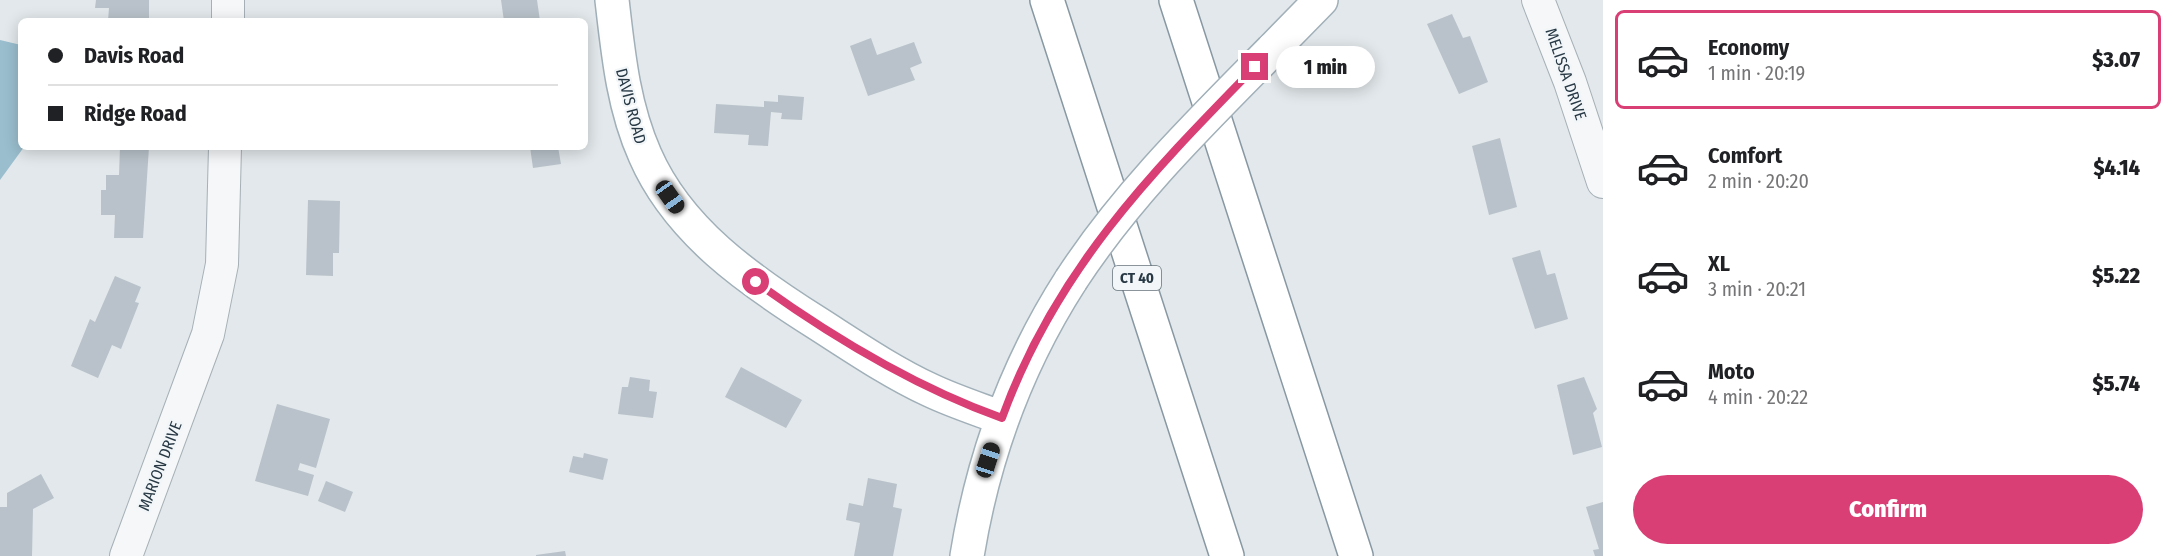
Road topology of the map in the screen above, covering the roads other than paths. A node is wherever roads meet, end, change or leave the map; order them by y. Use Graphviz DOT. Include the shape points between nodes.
graph roads {
  1 [pos="228,0"];
  2 [pos="612,0"];
  3 [pos="1047,0"];
  4 [pos="1176,0"];
  5 [pos="1321,0"];
  6 [pos="1538,0"];
  7 [pos="228,18"];
  8 [pos="225,150"];
  9 [pos="1603,182"];
  10 [pos="1002,418"];
  11 [pos="126,556"];
  12 [pos="967,556"];
  13 [pos="1227,556"];
  14 [pos="1356,556"];
  1 -- 7 [label="street"];
  2 -- 10 [label="main road, DAVIS ROAD" via="633,125 645,157 690,224 738,269 838,336 928,390"];
  3 -- 13 [label="main road, CT 40"];
  4 -- 14 [label="main road"];
  5 -- 10 [label="main road, bridge" via="1142,185 1103,233 1034,344"];
  6 -- 9 [label="street, MELISSA DRIVE"];
  8 -- 11 [label="street, MARION DRIVE" via="222,264 208,334"];
  10 -- 12 [label="main road" via="980,488"];
}
